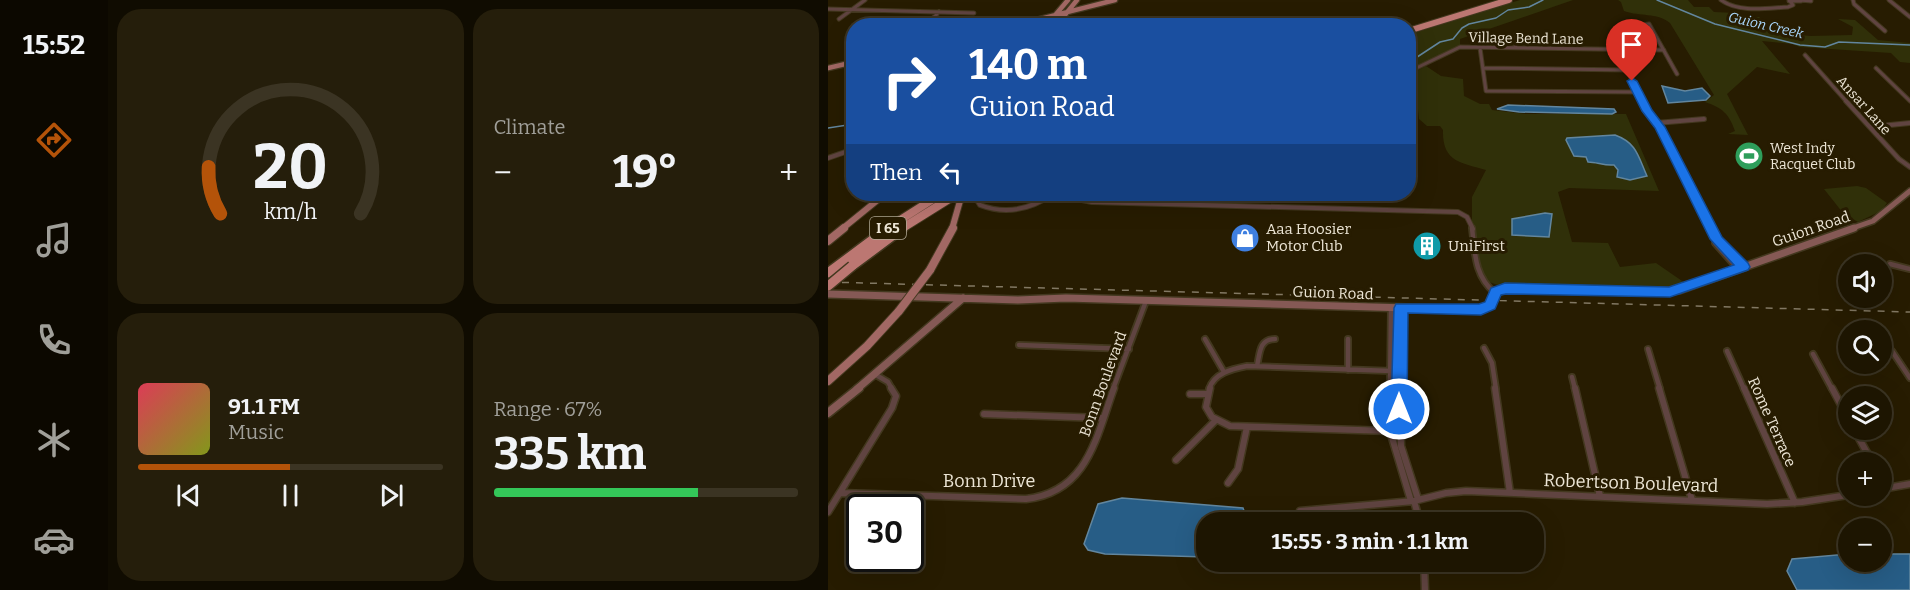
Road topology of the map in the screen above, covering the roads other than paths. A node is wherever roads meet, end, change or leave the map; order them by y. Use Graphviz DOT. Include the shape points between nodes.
graph roads {
  1 [pos="866,0"];
  2 [pos="1068,0"];
  3 [pos="1077,0"];
  4 [pos="1104,0"];
  5 [pos="1115,0"];
  6 [pos="1489,0"];
  7 [pos="1509,0"];
  8 [pos="1721,0"];
  9 [pos="1789,0"];
  10 [pos="1801,0"];
  11 [pos="1810,0"];
  12 [pos="1853,0"];
  13 [pos="1889,0"];
  14 [pos="1088,4"];
  15 [pos="828,9"];
  16 [pos="851,10"];
  17 [pos="1068,10"];
  18 [pos="939,12"];
  19 [pos="974,13"];
  20 [pos="1057,13"];
  21 [pos="1910,17"];
  22 [pos="933,18"];
  23 [pos="1034,18"];
  24 [pos="1040,18"];
  25 [pos="1052,18"];
  26 [pos="1062,18"];
  27 [pos="839,20"];
  28 [pos="1416,23"];
  29 [pos="1416,28"];
  30 [pos="1622,28"];
  31 [pos="1885,31"];
  32 [pos="1516,33"];
  33 [pos="1480,48"];
  34 [pos="1516,48"];
  35 [pos="1617,50"];
  36 [pos="1664,50"];
  37 [pos="1805,56"];
  38 [pos="846,64"];
  39 [pos="828,68"];
  40 [pos="1416,68"];
  41 [pos="1483,68"];
  42 [pos="1876,68"];
  43 [pos="1627,70"];
  44 [pos="1677,74"];
  45 [pos="1637,92"];
  46 [pos="1910,100"];
  47 [pos="1704,119"];
  48 [pos="1656,123"];
  49 [pos="1910,123"];
  50 [pos="1870,127"];
  51 [pos="846,152"];
  52 [pos="828,158"];
  53 [pos="1910,167"];
  54 [pos="1910,191"];
  55 [pos="877,201"];
  56 [pos="935,201"];
  57 [pos="938,201"];
  58 [pos="960,201"];
  59 [pos="977,201"];
  60 [pos="1040,201"];
  61 [pos="1087,201"];
  62 [pos="828,241"];
  63 [pos="1892,264"];
  64 [pos="1741,268"];
  65 [pos="1910,269"];
  66 [pos="828,273"];
  67 [pos="828,286"];
  68 [pos="1495,292"];
  69 [pos="828,294"];
  70 [pos="963,298"];
  71 [pos="1146,301"];
  72 [pos="1391,308"];
  73 [pos="1401,308"];
  74 [pos="1205,339"];
  75 [pos="1275,339"];
  76 [pos="1348,339"];
  77 [pos="1019,345"];
  78 [pos="1484,348"];
  79 [pos="1129,349"];
  80 [pos="1648,349"];
  81 [pos="1727,351"];
  82 [pos="1892,351"];
  83 [pos="1813,354"];
  84 [pos="1257,366"];
  85 [pos="1347,369"];
  86 [pos="1392,371"];
  87 [pos="1224,372"];
  88 [pos="876,375"];
  89 [pos="1572,376"];
  90 [pos="1910,378"];
  91 [pos="828,381"];
  92 [pos="1190,394"];
  93 [pos="1207,394"];
  94 [pos="1838,400"];
  95 [pos="828,413"];
  96 [pos="984,414"];
  97 [pos="1103,418"];
  98 [pos="1216,420"];
  99 [pos="1247,427"];
  100 [pos="1390,431"];
  101 [pos="1176,460"];
  102 [pos="1078,474"];
  103 [pos="1228,483"];
  104 [pos="1910,484"];
  105 [pos="1892,487"];
  106 [pos="1510,493"];
  107 [pos="840,494"];
  108 [pos="1600,496"];
  109 [pos="1838,497"];
  110 [pos="1414,500"];
  111 [pos="1692,500"];
  112 [pos="1795,503"];
  113 [pos="1300,511"];
  114 [pos="828,512"];
  115 [pos="1417,512"];
  116 [pos="1424,572"];
  117 [pos="1425,590"];
  1 -- 16 [label="street"];
  2 -- 20 [label="main road"];
  3 -- 14 [label="main road"];
  3 -- 17 [label="main road"];
  4 -- 14 [label="main road"];
  5 -- 17 [label="main road"];
  6 -- 28 [label="highway"];
  7 -- 29 [label="highway"];
  8 -- 9 [label="street" via="1739,7 1788,7 1793,5"];
  9 -- 10 [label="street"];
  10 -- 11 [label="street"];
  12 -- 31 [label="street"];
  13 -- 21 [label="street"];
  14 -- 17 [label="main road"];
  15 -- 16 [label="street"];
  16 -- 18 [label="street"];
  16 -- 27 [label="street"];
  17 -- 20 [label="main road"];
  17 -- 26 [label="main road"];
  18 -- 19 [label="street"];
  18 -- 22 [label="street"];
  20 -- 23 [label="main road"];
  20 -- 24 [label="main road"];
  20 -- 25 [label="main road"];
  30 -- 36 [label="street" via="1649,24"];
  32 -- 34 [label="street"];
  33 -- 34 [label="street, Village Bend Lane"];
  33 -- 40 [label="street, Village Bend Lane" via="1460,47"];
  33 -- 41 [label="street"];
  34 -- 35 [label="street, Village Bend Lane"];
  35 -- 36 [label="street, Village Bend Lane"];
  35 -- 43 [label="street"];
  36 -- 44 [label="street"];
  37 -- 50 [label="street, Ansar Lane"];
  38 -- 39 [label="main road"];
  41 -- 43 [label="street"];
  41 -- 45 [label="street" via="1486,91"];
  42 -- 46 [label="street"];
  43 -- 45 [label="street"];
  45 -- 48 [label="street"];
  47 -- 48 [label="street"];
  48 -- 64 [label="street" via="1717,239 1715,243"];
  49 -- 50 [label="street"];
  50 -- 53 [label="street, Ansar Lane"];
  51 -- 52 [label="street"];
  54 -- 64 [label="street, Guion Road" via="1873,221"];
  55 -- 62 [label="main road"];
  56 -- 66 [label="highway, I 65" via="894,223"];
  57 -- 67 [label="highway, I 65, bridge"];
  58 -- 91 [label="main road, bridge" via="952,230 930,270 867,346"];
  59 -- 60 [label="street" via="1000,210 1028,207"];
  61 -- 68 [label="street" via="1458,212 1472,224 1479,274"];
  63 -- 65 [label="street"];
  64 -- 68 [label="street, Guion Road" via="1670,292 1505,288"];
  68 -- 73 [label="street, Guion Road" via="1490,305 1481,310"];
  69 -- 70 [label="street, Guion Road"];
  70 -- 71 [label="street, Guion Road"];
  70 -- 88 [label="street"];
  71 -- 72 [label="street, Guion Road"];
  71 -- 79 [label="street, Bonn Boulevard"];
  72 -- 73 [label="street, Guion Road"];
  72 -- 86 [label="street"];
  73 -- 110 [label="street" via="1399,428"];
  74 -- 87 [label="street"];
  75 -- 84 [label="street" via="1262,344"];
  76 -- 85 [label="street"];
  77 -- 79 [label="street"];
  78 -- 106 [label="street" via="1492,363"];
  79 -- 97 [label="street, Bonn Boulevard"];
  80 -- 111 [label="street"];
  81 -- 112 [label="street, Rome Terrace"];
  82 -- 90 [label="street"];
  83 -- 94 [label="street"];
  84 -- 85 [label="street"];
  84 -- 87 [label="street"];
  85 -- 86 [label="street"];
  86 -- 100 [label="street"];
  87 -- 93 [label="street"];
  88 -- 95 [label="street"];
  88 -- 107 [label="street" via="888,382 896,396"];
  89 -- 108 [label="street"];
  92 -- 93 [label="street"];
  93 -- 98 [label="street" via="1206,407"];
  96 -- 97 [label="street"];
  97 -- 102 [label="street, Bonn Boulevard"];
  98 -- 99 [label="street"];
  98 -- 101 [label="street"];
  99 -- 100 [label="street"];
  99 -- 103 [label="street" via="1238,469"];
  100 -- 110 [label="street"];
  102 -- 107 [label="street, Bonn Drive" via="1054,492 1032,499"];
  104 -- 105 [label="street"];
  106 -- 108 [label="street, Robertson Boulevard"];
  106 -- 110 [label="street, Robertson Boulevard" via="1460,491"];
  107 -- 114 [label="street"];
  108 -- 111 [label="street, Robertson Boulevard"];
  109 -- 112 [label="street, Robertson Boulevard"];
  110 -- 113 [label="street, Robertson Boulevard"];
  110 -- 115 [label="street"];
  111 -- 112 [label="street, Robertson Boulevard"];
  116 -- 117 [label="street"];
}
